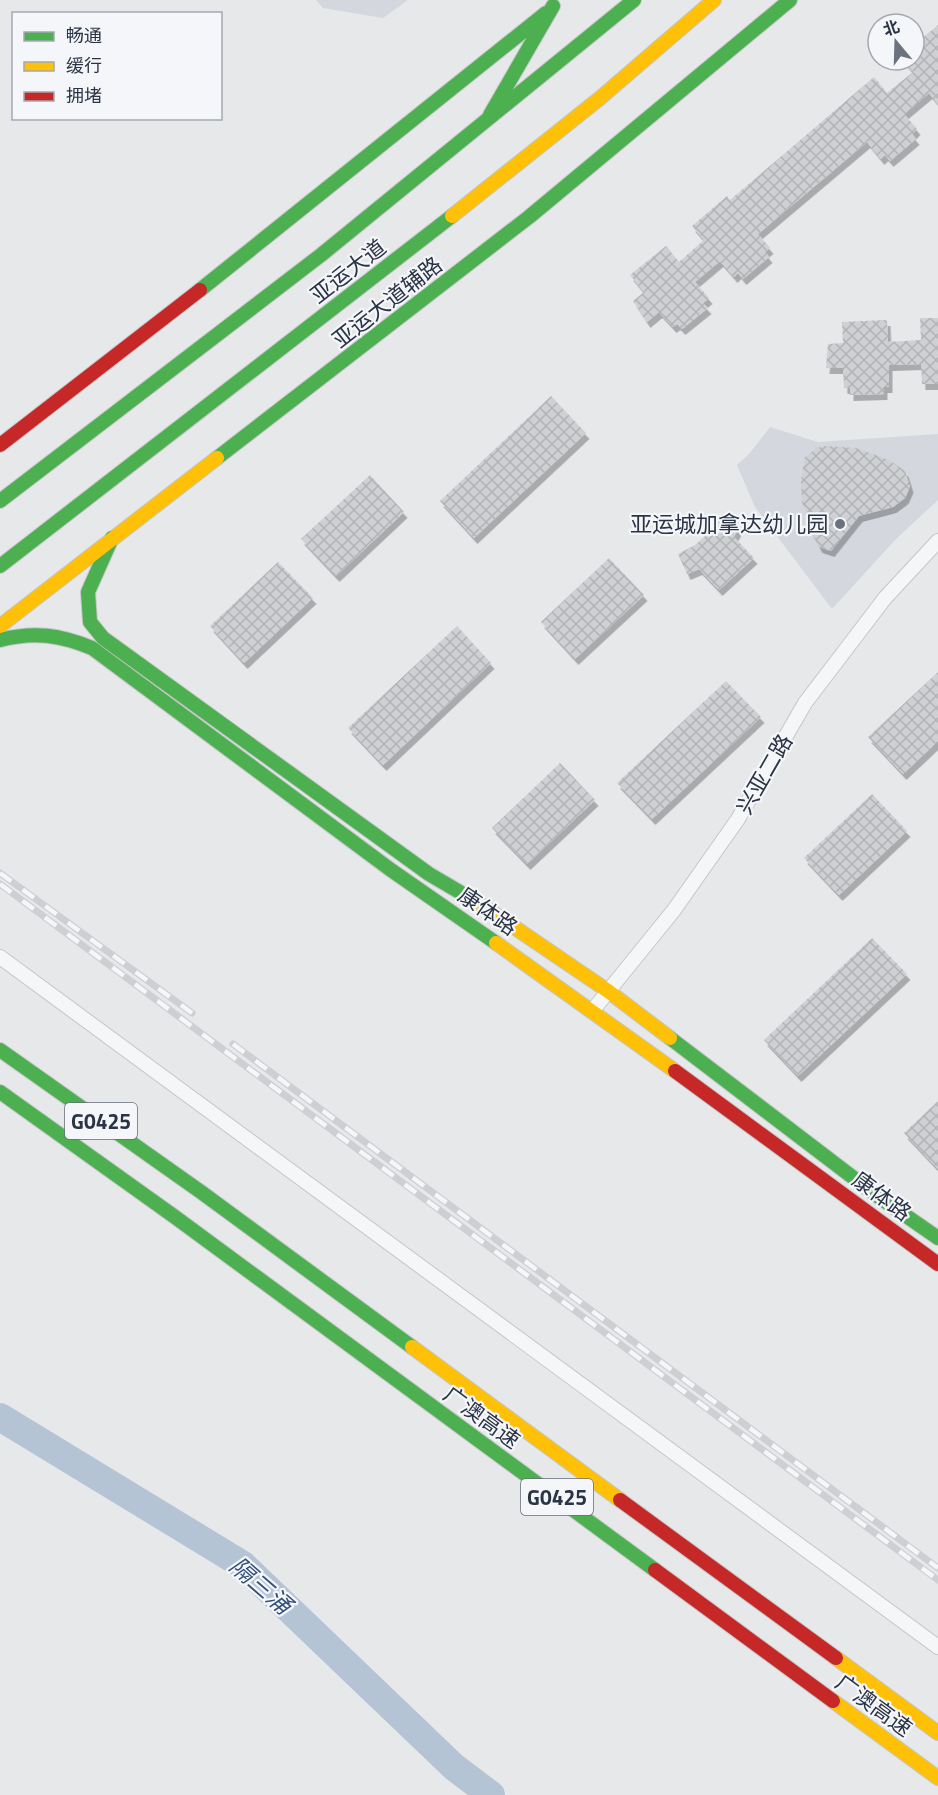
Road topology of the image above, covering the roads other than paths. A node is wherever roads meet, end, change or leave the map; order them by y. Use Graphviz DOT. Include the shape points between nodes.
graph roads {
  1 [pos="634,0"];
  2 [pos="714,0"];
  3 [pos="790,0"];
  4 [pos="557,3"];
  5 [pos="484,126"];
  6 [pos="0,445"];
  7 [pos="0,501"];
  8 [pos="112,538"];
  9 [pos="938,541"];
  10 [pos="0,566"];
  11 [pos="0,626"];
  12 [pos="0,640"];
  13 [pos="0,957"];
  14 [pos="608,991"];
  15 [pos="593,1010"];
  16 [pos="0,1050"];
  17 [pos="0,1092"];
  18 [pos="938,1238"];
  19 [pos="938,1264"];
  20 [pos="938,1647"];
  21 [pos="938,1732"];
  22 [pos="938,1778"];
  1 -- 5 [label="main road, 亚运大道"];
  2 -- 10 [label="main road, 亚运大道" via="599,99 449,218"];
  3 -- 8 [label="main road, 亚运大道辅路" via="529,217"];
  4 -- 5 [label="main road"];
  4 -- 6 [label="main road" via="288,222"];
  5 -- 7 [label="main road, 亚运大道" via="176,370"];
  8 -- 11 [label="main road, 亚运大道辅路"];
  8 -- 14 [label="main road, 康体路" via="88,598 90,622 104,638 429,874 504,919"];
  9 -- 14 [label="street, 兴亚二路" via="885,598 805,703 738,819 674,910"];
  12 -- 15 [label="main road, 康体路" via="45,632 92,648 391,870"];
  13 -- 20 [label="street"];
  14 -- 15 [label="street, 兴亚二路"];
  14 -- 18 [label="main road, 康体路"];
  15 -- 19 [label="main road, 康体路"];
  16 -- 21 [label="main road, 广澳高速 / G0425" via="201,1192"];
  17 -- 22 [label="main road, 广澳高速 / G0425"];
}
